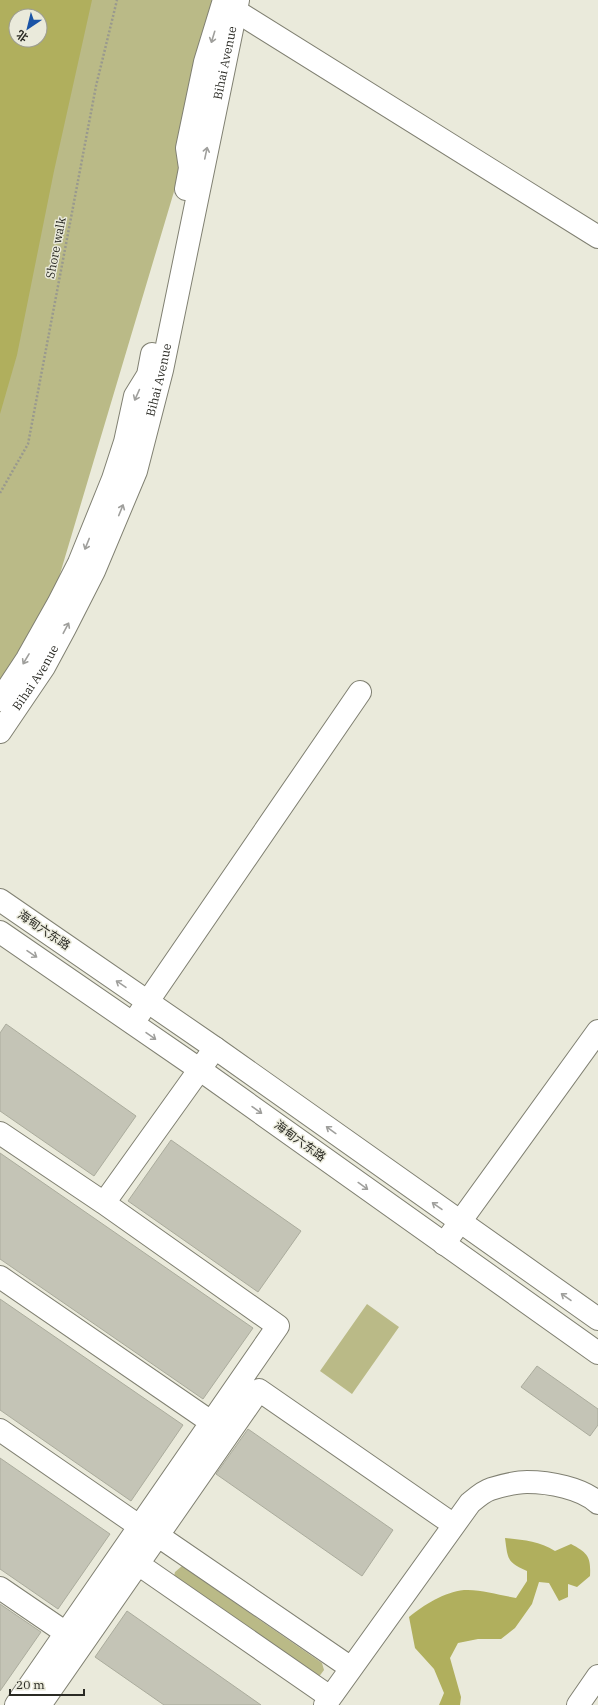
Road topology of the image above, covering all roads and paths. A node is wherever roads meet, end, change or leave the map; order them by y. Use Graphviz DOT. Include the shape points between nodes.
graph roads {
  1 [pos="117,0"];
  2 [pos="230,3"];
  3 [pos="598,237"];
  4 [pos="0,493"];
  5 [pos="360,692"];
  6 [pos="0,700"];
  7 [pos="0,732"];
  8 [pos="0,900"];
  9 [pos="0,932"];
  10 [pos="147,1001"];
  11 [pos="132,1023"];
  12 [pos="598,1031"];
  13 [pos="215,1048"];
  14 [pos="199,1070"];
  15 [pos="0,1133"];
  16 [pos="104,1203"];
  17 [pos="460,1222"];
  18 [pos="444,1244"];
  19 [pos="0,1277"];
  20 [pos="598,1319"];
  21 [pos="598,1353"];
  22 [pos="211,1422"];
  23 [pos="0,1430"];
  24 [pos="595,1494"];
  25 [pos="454,1525"];
  26 [pos="148,1530"];
  27 [pos="138,1564"];
  28 [pos="0,1588"];
  29 [pos="66,1633"];
  30 [pos="351,1668"];
  31 [pos="598,1676"];
  32 [pos="328,1701"];
  33 [pos="16,1705"];
  34 [pos="40,1705"];
  35 [pos="578,1705"];
  1 -- 4 [label="path, Shore walk" via="96,86 28,444"];
  2 -- 3 [label="street"];
  2 -- 6 [label="street, Bihai Avenue, one-way" via="205,62 186,148 190,168 148,375 136,396 113,479 79,563 47,625"];
  7 -- 2 [label="street, Bihai Avenue, one-way" via="44,667 65,628 97,565 136,471 162,370"];
  5 -- 10 [label="street"];
  10 -- 8 [label="street, 海甸六东路, one-way"];
  9 -- 11 [label="street, 海甸六东路, one-way"];
  10 -- 11 [label="street"];
  10 -- 13 [label="street, 海甸六东路"];
  11 -- 14 [label="street, 海甸六东路, one-way"];
  12 -- 17 [label="street"];
  13 -- 14 [label="street"];
  17 -- 13 [label="street, 海甸六东路, one-way"];
  14 -- 16 [label="street"];
  14 -- 18 [label="street, 海甸六东路, one-way"];
  15 -- 16 [label="street"];
  16 -- 22 [label="street" via="278,1326"];
  17 -- 18 [label="street"];
  20 -- 17 [label="street, 海甸六东路, one-way"];
  18 -- 21 [label="street, 海甸六东路"];
  19 -- 22 [label="street"];
  22 -- 26 [label="street"];
  23 -- 26 [label="street"];
  24 -- 25 [label="street" via="526,1482 489,1489 470,1503"];
  25 -- 26 [label="street" via="259,1390"];
  25 -- 30 [label="street"];
  26 -- 27 [label="street"];
  26 -- 29 [label="street"];
  26 -- 30 [label="street"];
  27 -- 32 [label="street"];
  27 -- 34 [label="street"];
  28 -- 29 [label="street"];
  29 -- 33 [label="street"];
  30 -- 32 [label="street"];
  31 -- 35 [label="street"];
}
